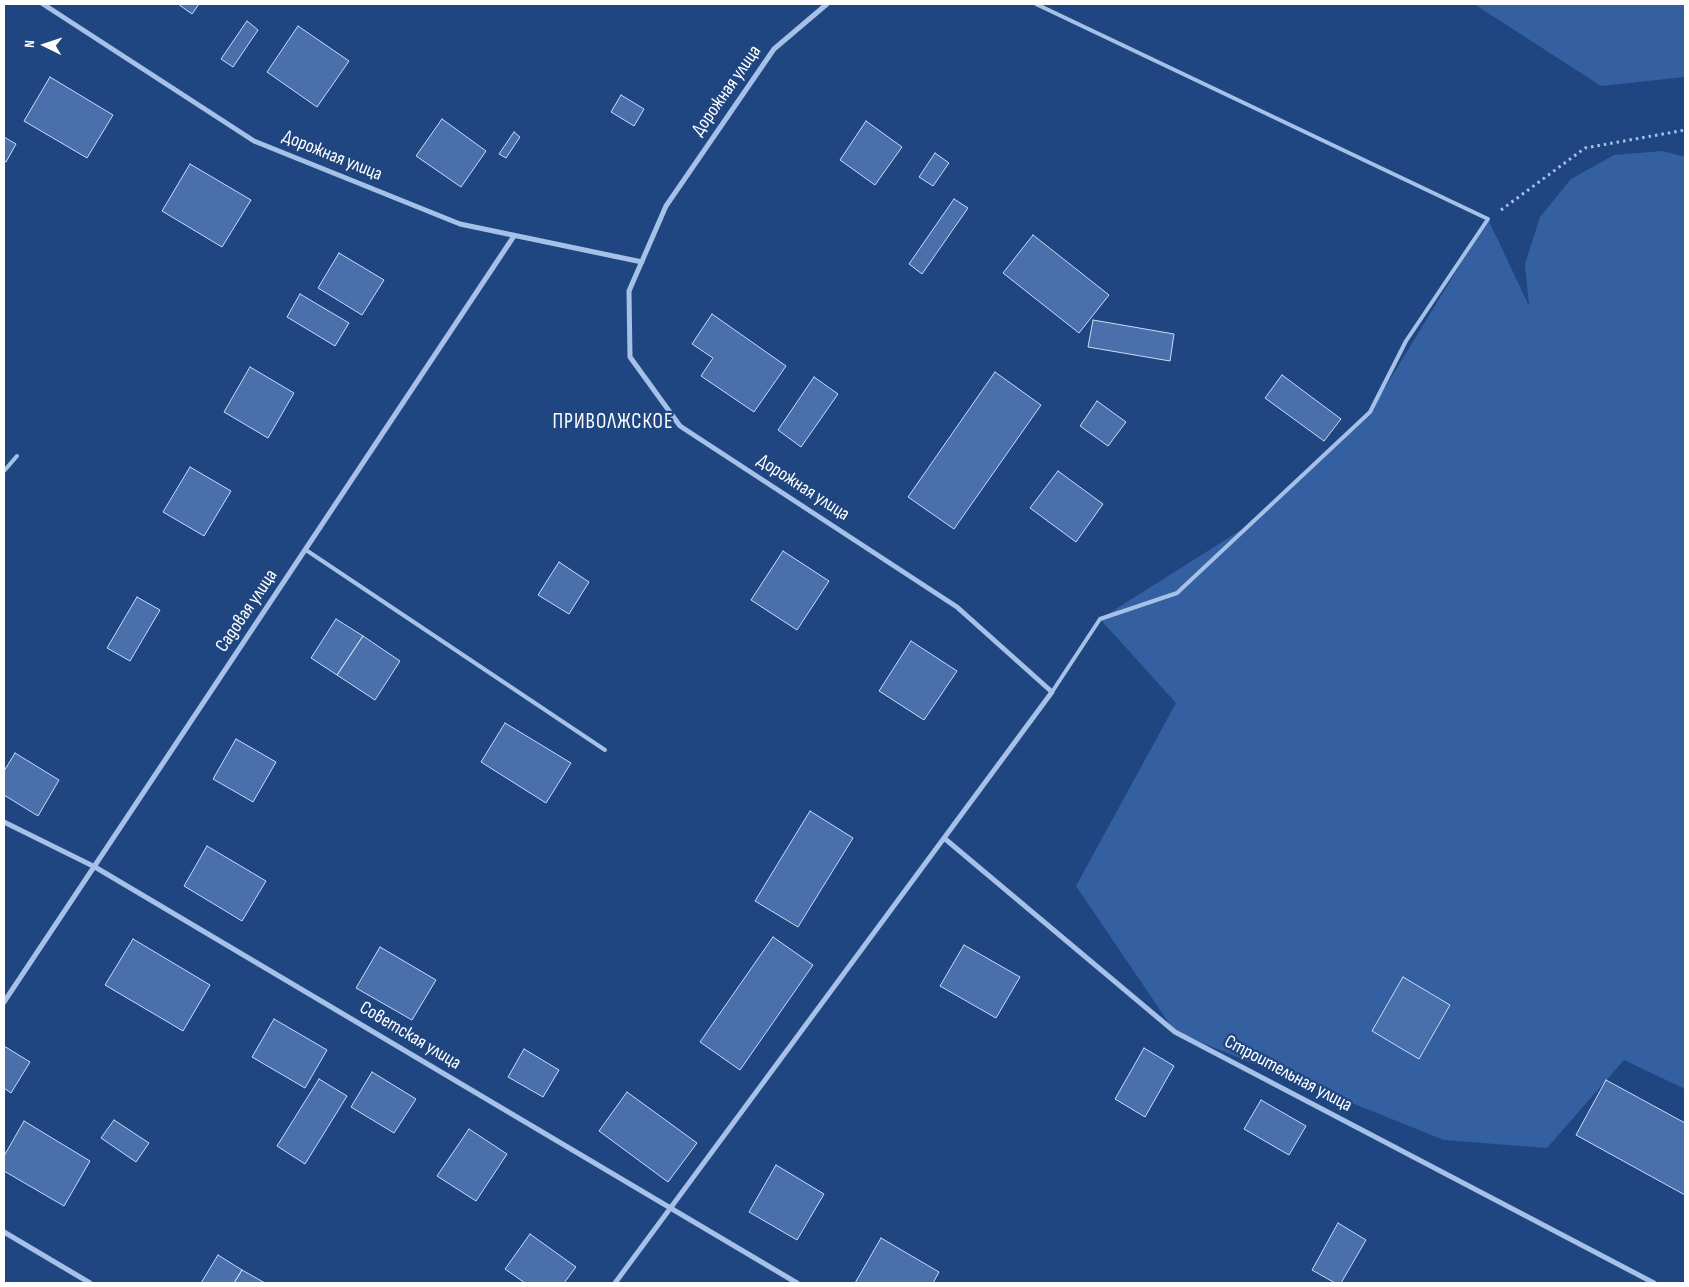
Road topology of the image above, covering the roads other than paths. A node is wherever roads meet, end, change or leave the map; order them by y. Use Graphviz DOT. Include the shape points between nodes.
graph roads {
  1 [pos="43,4"];
  2 [pos="828,4"];
  3 [pos="1036,4"];
  4 [pos="514,236"];
  5 [pos="642,262"];
  6 [pos="17,456"];
  7 [pos="4,471"];
  8 [pos="306,550"];
  9 [pos="1052,692"];
  10 [pos="605,750"];
  11 [pos="4,822"];
  12 [pos="944,838"];
  13 [pos="95,867"];
  14 [pos="4,1002"];
  15 [pos="671,1207"];
  16 [pos="4,1232"];
  17 [pos="90,1283"];
  18 [pos="615,1283"];
  19 [pos="797,1283"];
  20 [pos="1654,1283"];
  1 -- 4 [label="street, Дорожная улица" via="254,141 460,224"];
  2 -- 5 [label="street, Дорожная улица" via="774,49 666,206"];
  3 -- 9 [label="lane" via="1488,219 1406,341 1370,412 1177,593 1100,619"];
  4 -- 5 [label="street, Дорожная улица"];
  4 -- 8 [label="street, Садовая улица"];
  5 -- 9 [label="street, Дорожная улица" via="629,291 630,358 680,426 957,606"];
  6 -- 7 [label="lane"];
  8 -- 10 [label="lane"];
  8 -- 13 [label="street, Садовая улица"];
  9 -- 12 [label="street"];
  11 -- 13 [label="street, Советская улица"];
  12 -- 15 [label="street"];
  12 -- 20 [label="street, Строительная улица" via="1175,1032"];
  13 -- 14 [label="street, Садовая улица"];
  13 -- 15 [label="street, Советская улица"];
  15 -- 18 [label="street"];
  15 -- 19 [label="street, Советская улица"];
  16 -- 17 [label="street"];
}
